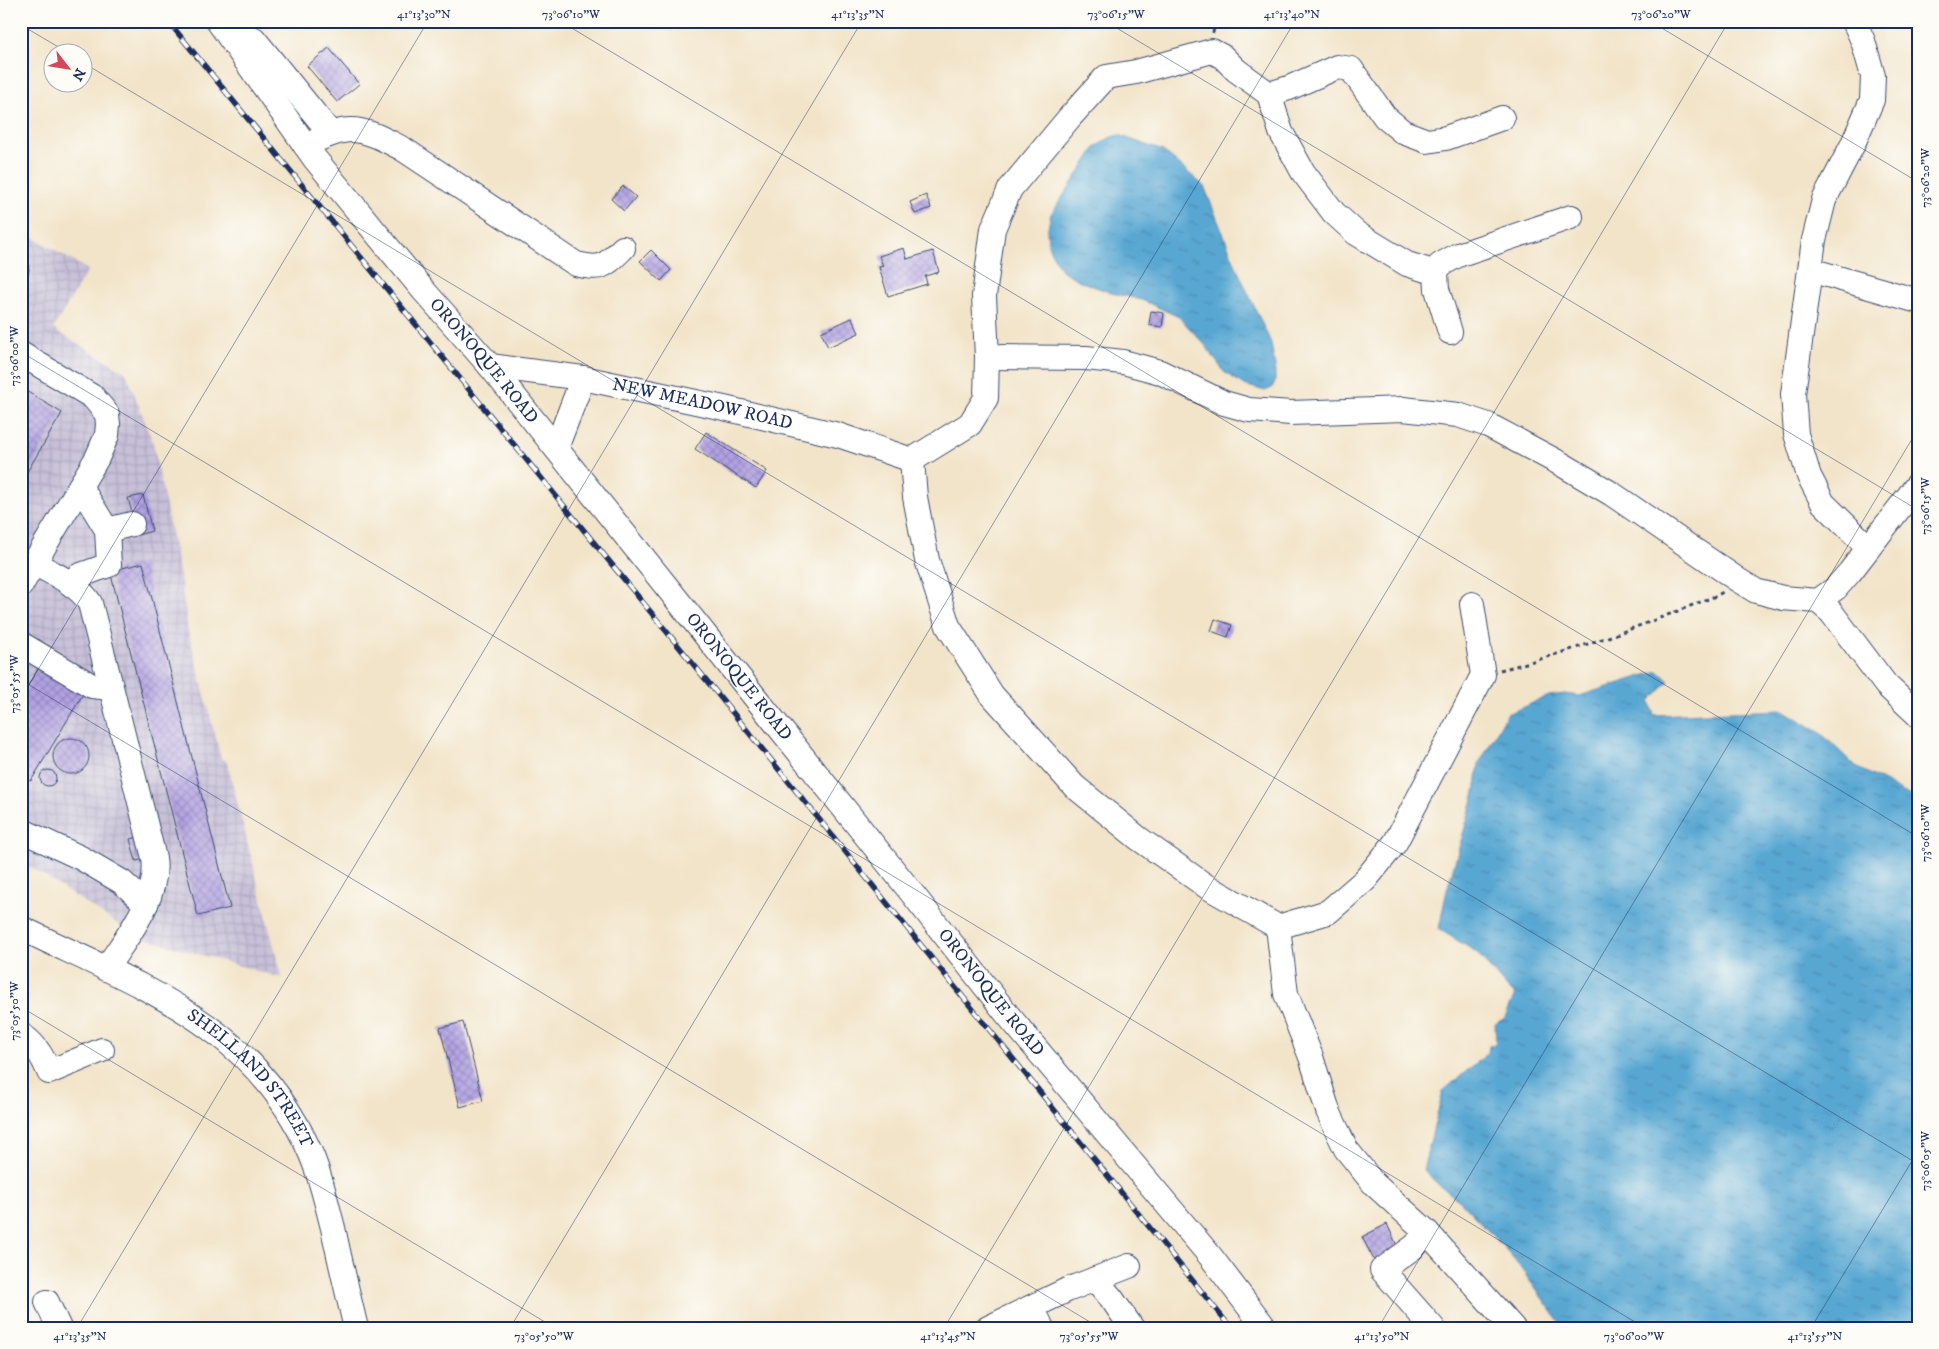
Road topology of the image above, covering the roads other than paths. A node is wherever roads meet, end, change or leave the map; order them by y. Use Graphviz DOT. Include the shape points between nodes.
graph roads {
  1 [pos="1854,21"];
  2 [pos="224,30"];
  3 [pos="1269,94"];
  4 [pos="1502,118"];
  5 [pos="331,134"];
  6 [pos="306,145"];
  7 [pos="1571,217"];
  8 [pos="623,248"];
  9 [pos="1810,270"];
  10 [pos="1436,273"];
  11 [pos="1918,301"];
  12 [pos="1450,332"];
  13 [pos="21,354"];
  14 [pos="987,358"];
  15 [pos="490,366"];
  16 [pos="583,378"];
  17 [pos="556,448"];
  18 [pos="912,460"];
  19 [pos="1918,484"];
  20 [pos="80,486"];
  21 [pos="132,524"];
  22 [pos="107,530"];
  23 [pos="1868,547"];
  24 [pos="34,563"];
  25 [pos="21,585"];
  26 [pos="72,585"];
  27 [pos="1818,601"];
  28 [pos="1472,604"];
  29 [pos="21,644"];
  30 [pos="111,688"];
  31 [pos="1918,715"];
  32 [pos="21,830"];
  33 [pos="146,904"];
  34 [pos="1278,927"];
  35 [pos="21,928"];
  36 [pos="106,969"];
  37 [pos="21,1035"];
  38 [pos="102,1050"];
  39 [pos="1427,1232"];
  40 [pos="1129,1266"];
  41 [pos="1095,1279"];
  42 [pos="47,1302"];
  43 [pos="1032,1307"];
  44 [pos="59,1328"];
  45 [pos="356,1328"];
  46 [pos="988,1328"];
  47 [pos="1042,1328"];
  48 [pos="1132,1328"];
  49 [pos="1265,1328"];
  50 [pos="1433,1328"];
  51 [pos="1513,1328"];
  1 -- 9 [label="street" via="1872,76 1872,100 1824,200"];
  2 -- 5 [label="street" via="254,39"];
  2 -- 6 [label="street, ORONOQUE ROAD"];
  3 -- 4 [label="street" via="1337,67 1351,69 1385,117 1404,132 1427,141 1446,138"];
  3 -- 10 [label="street" via="1281,132 1303,172 1334,213 1356,233 1407,264"];
  3 -- 14 [label="street" via="1212,51 1106,77 1010,190 993,229 984,296"];
  5 -- 6 [label="street"];
  5 -- 8 [label="street" via="350,130 373,135 403,148 576,264 593,268 607,265"];
  6 -- 15 [label="street, ORONOQUE ROAD" via="424,291"];
  7 -- 10 [label="street" via="1458,254 1440,264"];
  9 -- 11 [label="street"];
  9 -- 23 [label="street" via="1793,394 1796,434 1809,476 1823,503"];
  10 -- 12 [label="street" via="1437,289"];
  13 -- 20 [label="street" via="93,397 107,414 107,435 103,446"];
  14 -- 18 [label="street" via="986,398 970,424"];
  14 -- 27 [label="street" via="1086,358 1123,362 1160,372 1224,403 1249,410 1290,413 1403,409 1458,416 1488,425 1563,465 1756,591 1783,598"];
  15 -- 16 [label="street, NEW MEADOW ROAD"];
  15 -- 17 [label="street, ORONOQUE ROAD"];
  16 -- 17 [label="street"];
  16 -- 18 [label="street, NEW MEADOW ROAD" via="838,434"];
  17 -- 49 [label="street, ORONOQUE ROAD" via="1007,1014 1211,1258"];
  18 -- 34 [label="street" via="915,497 927,560 948,626 992,695 1074,786 1138,838 1206,886"];
  19 -- 23 [label="street"];
  20 -- 22 [label="street"];
  20 -- 24 [label="street"];
  21 -- 22 [label="street"];
  22 -- 26 [label="street" via="109,565 78,576"];
  23 -- 27 [label="street" via="1836,588"];
  24 -- 25 [label="street"];
  24 -- 26 [label="street"];
  26 -- 30 [label="street" via="90,604"];
  27 -- 31 [label="street" via="1831,612 1886,685"];
  28 -- 34 [label="street" via="1483,675 1395,842 1365,880 1328,912"];
  29 -- 30 [label="street" via="92,686"];
  30 -- 33 [label="street" via="154,858 154,883"];
  32 -- 33 [label="street" via="114,877"];
  33 -- 36 [label="street"];
  34 -- 39 [label="street" via="1286,994 1328,1111 1346,1149 1374,1184"];
  35 -- 36 [label="street, SHELLAND STREET"];
  36 -- 45 [label="street, SHELLAND STREET" via="174,1003 216,1031 267,1079 311,1152"];
  37 -- 38 [label="street" via="29,1039 49,1072"];
  39 -- 50 [label="street" via="1382,1270"];
  39 -- 51 [label="street"];
  40 -- 41 [label="street"];
  41 -- 43 [label="street"];
  41 -- 48 [label="street"];
  42 -- 44 [label="street"];
  43 -- 46 [label="street"];
  43 -- 47 [label="street"];
}
